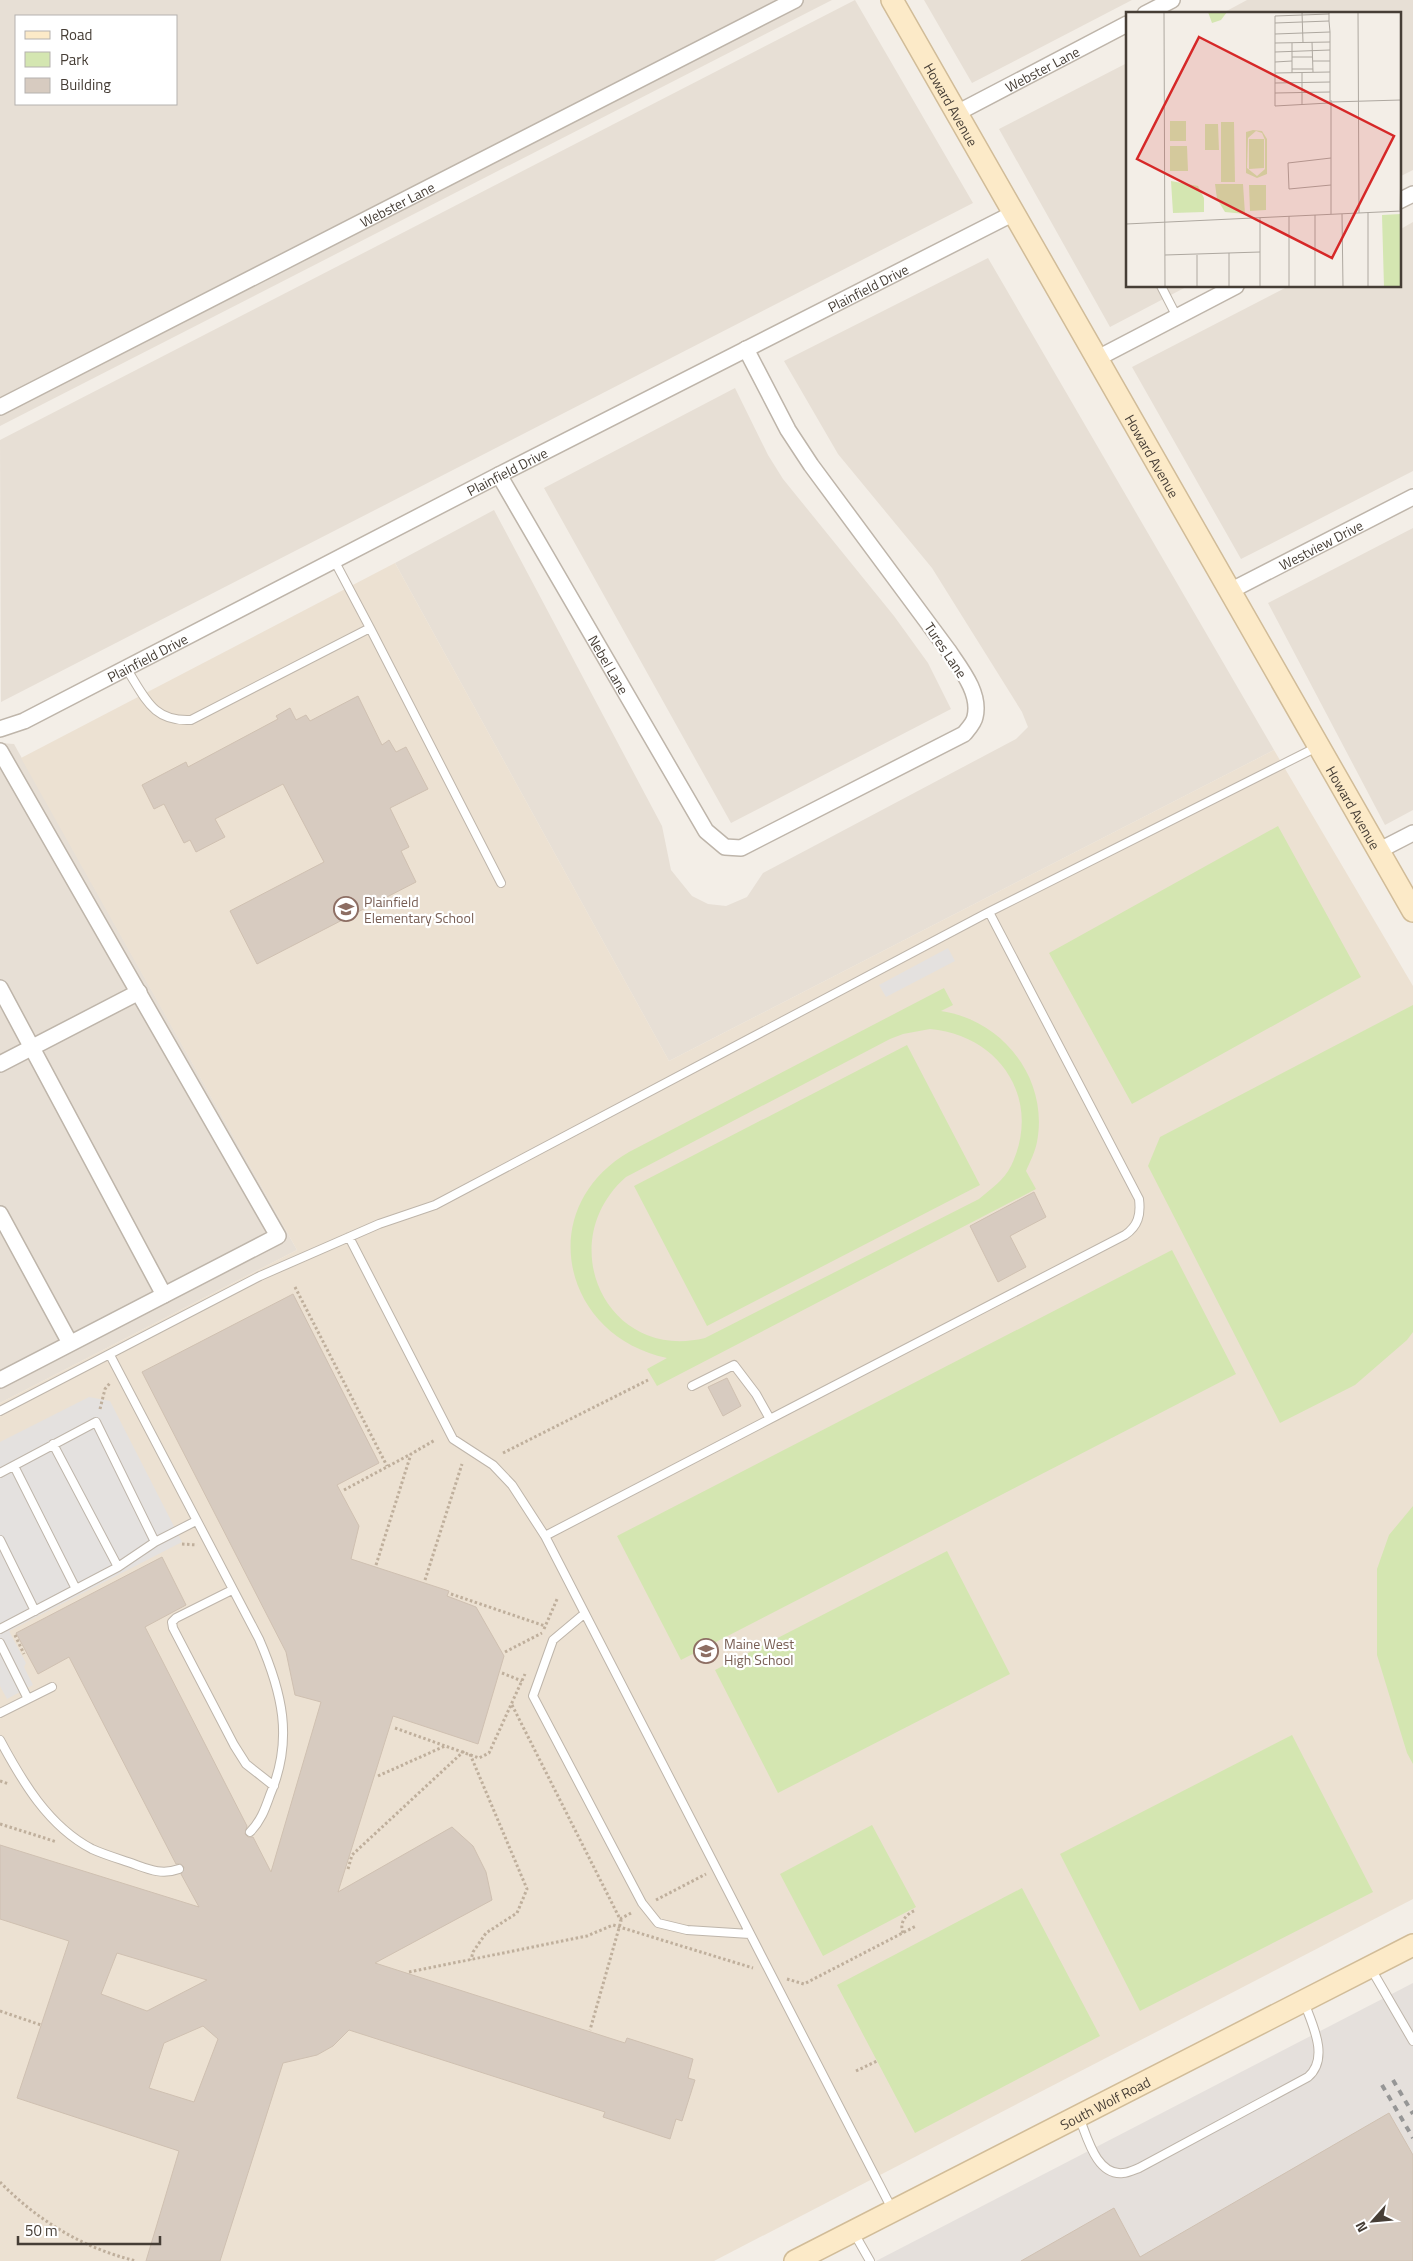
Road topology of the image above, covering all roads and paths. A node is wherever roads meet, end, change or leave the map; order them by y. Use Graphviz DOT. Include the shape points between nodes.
graph roads {
  1 [pos="795,0"];
  2 [pos="892,0"];
  3 [pos="1172,0"];
  4 [pos="1149,12"];
  5 [pos="1126,25"];
  6 [pos="957,113"];
  7 [pos="1413,194"];
  8 [pos="1400,200"];
  9 [pos="1014,213"];
  10 [pos="1163,288"];
  11 [pos="1232,288"];
  12 [pos="1177,317"];
  13 [pos="746,349"];
  14 [pos="1098,358"];
  15 [pos="0,407"];
  16 [pos="499,475"];
  17 [pos="1413,497"];
  18 [pos="334,560"];
  19 [pos="1230,591"];
  20 [pos="370,628"];
  21 [pos="126,668"];
  22 [pos="0,729"];
  23 [pos="1319,746"];
  24 [pos="0,751"];
  25 [pos="1413,833"];
  26 [pos="726,847"];
  27 [pos="1378,851"];
  28 [pos="501,883"];
  29 [pos="1413,911"];
  30 [pos="989,912"];
  31 [pos="0,988"];
  32 [pos="139,992"];
  33 [pos="32,1047"];
  34 [pos="0,1064"];
  35 [pos="0,1214"];
  36 [pos="349,1237"];
  37 [pos="295,1287"];
  38 [pos="164,1295"];
  39 [pos="70,1343"];
  40 [pos="110,1355"];
  41 [pos="0,1380"];
  42 [pos="648,1380"];
  43 [pos="110,1383"];
  44 [pos="692,1386"];
  45 [pos="0,1411"];
  46 [pos="770,1419"];
  47 [pos="96,1422"];
  48 [pos="435,1440"];
  49 [pos="53,1444"];
  50 [pos="503,1453"];
  51 [pos="411,1454"];
  52 [pos="462,1464"];
  53 [pos="14,1466"];
  54 [pos="387,1466"];
  55 [pos="0,1473"];
  56 [pos="344,1490"];
  57 [pos="196,1521"];
  58 [pos="545,1536"];
  59 [pos="0,1540"];
  60 [pos="155,1542"];
  61 [pos="376,1565"];
  62 [pos="118,1567"];
  63 [pos="425,1580"];
  64 [pos="76,1589"];
  65 [pos="232,1590"];
  66 [pos="451,1594"];
  67 [pos="558,1597"];
  68 [pos="35,1611"];
  69 [pos="584,1614"];
  70 [pos="545,1626"];
  71 [pos="0,1629"];
  72 [pos="542,1633"];
  73 [pos="539,1641"];
  74 [pos="0,1643"];
  75 [pos="504,1652"];
  76 [pos="502,1673"];
  77 [pos="526,1673"];
  78 [pos="522,1681"];
  79 [pos="52,1687"];
  80 [pos="28,1699"];
  81 [pos="512,1705"];
  82 [pos="0,1713"];
  83 [pos="395,1728"];
  84 [pos="0,1740"];
  85 [pos="446,1745"];
  86 [pos="464,1752"];
  87 [pos="470,1754"];
  88 [pos="378,1776"];
  89 [pos="0,1781"];
  90 [pos="9,1784"];
  91 [pos="274,1786"];
  92 [pos="0,1824"];
  93 [pos="250,1832"];
  94 [pos="58,1842"];
  95 [pos="179,1869"];
  96 [pos="348,1869"];
  97 [pos="706,1874"];
  98 [pos="654,1901"];
  99 [pos="638,1909"];
  100 [pos="916,1910"];
  101 [pos="620,1919"];
  102 [pos="916,1926"];
  103 [pos="621,1928"];
  104 [pos="903,1933"];
  105 [pos="750,1934"];
  106 [pos="1413,1945"];
  107 [pos="472,1960"];
  108 [pos="1370,1967"];
  109 [pos="754,1968"];
  110 [pos="408,1972"];
  111 [pos="781,1977"];
  112 [pos="1304,2000"];
  113 [pos="0,2011"];
  114 [pos="41,2025"];
  115 [pos="590,2030"];
  116 [pos="1413,2041"];
  117 [pos="877,2061"];
  118 [pos="856,2071"];
  119 [pos="1078,2116"];
  120 [pos="0,2182"];
  121 [pos="893,2211"];
  122 [pos="853,2231"];
  123 [pos="136,2261"];
  124 [pos="796,2261"];
  125 [pos="870,2261"];
  1 -- 15 [label="street, Webster Lane"];
  2 -- 6 [label="street, Howard Avenue"];
  3 -- 4 [label="street"];
  5 -- 6 [label="street, Webster Lane"];
  6 -- 9 [label="street, Howard Avenue"];
  7 -- 8 [label="street"];
  9 -- 13 [label="street, Plainfield Drive"];
  9 -- 14 [label="street, Howard Avenue"];
  10 -- 12 [label="lane"];
  11 -- 12 [label="street"];
  12 -- 14 [label="street"];
  13 -- 16 [label="street, Plainfield Drive"];
  13 -- 26 [label="street, Tures Lane" via="788,430 968,680 975,698 975,718 964,734 741,848"];
  14 -- 19 [label="street, Howard Avenue"];
  16 -- 18 [label="street, Plainfield Drive"];
  16 -- 26 [label="street, Nebel Lane" via="706,832"];
  17 -- 19 [label="street, Westview Drive"];
  18 -- 20 [label="lane"];
  18 -- 21 [label="street, Plainfield Drive"];
  19 -- 23 [label="street, Howard Avenue"];
  20 -- 21 [label="lane" via="191,720 175,721 154,711"];
  20 -- 28 [label="lane"];
  21 -- 22 [label="street, Plainfield Drive" via="24,721"];
  23 -- 27 [label="street, Howard Avenue"];
  23 -- 30 [label="lane"];
  24 -- 32 [label="street"];
  25 -- 27 [label="street"];
  27 -- 29 [label="street, Howard Avenue"];
  30 -- 36 [label="lane" via="435,1205"];
  30 -- 46 [label="lane" via="1134,1191 1138,1200 1138,1218 1125,1235"];
  31 -- 33 [label="street"];
  32 -- 33 [label="street"];
  32 -- 38 [label="street" via="278,1236"];
  33 -- 34 [label="street"];
  33 -- 38 [label="street"];
  35 -- 39 [label="street"];
  36 -- 40 [label="lane" via="260,1276"];
  36 -- 58 [label="lane" via="453,1439 493,1465 506,1478"];
  37 -- 54 [label="path"];
  38 -- 39 [label="street"];
  39 -- 41 [label="street"];
  40 -- 45 [label="lane"];
  40 -- 57 [label="lane"];
  42 -- 50 [label="path"];
  43 -- 47 [label="path" via="105,1389"];
  44 -- 46 [label="lane" via="734,1365"];
  46 -- 58 [label="lane"];
  47 -- 49 [label="lane"];
  47 -- 60 [label="lane"];
  48 -- 51 [label="path"];
  49 -- 53 [label="lane"];
  49 -- 62 [label="lane"];
  51 -- 54 [label="path"];
  51 -- 61 [label="path"];
  52 -- 63 [label="path"];
  53 -- 55 [label="lane"];
  53 -- 64 [label="lane"];
  54 -- 56 [label="path"];
  57 -- 60 [label="lane"];
  57 -- 65 [label="lane"];
  58 -- 69 [label="lane"];
  59 -- 68 [label="lane"];
  60 -- 62 [label="lane"];
  62 -- 64 [label="lane"];
  64 -- 68 [label="lane"];
  65 -- 91 [label="lane" via="262,1646 280,1698 283,1750"];
  65 -- 91 [label="lane" via="176,1618 172,1622 173,1628 246,1764"];
  66 -- 70 [label="path"];
  67 -- 70 [label="path"];
  68 -- 71 [label="lane"];
  69 -- 105 [label="lane"];
  69 -- 105 [label="lane" via="553,1640 533,1696 642,1903 658,1923 687,1930"];
  70 -- 72 [label="path"];
  72 -- 73 [label="path"];
  72 -- 75 [label="path"];
  74 -- 80 [label="lane"];
  76 -- 78 [label="path"];
  77 -- 78 [label="path"];
  78 -- 81 [label="path"];
  79 -- 80 [label="lane"];
  80 -- 82 [label="lane"];
  81 -- 87 [label="path" via="489,1753 479,1758"];
  81 -- 101 [label="path"];
  83 -- 85 [label="path"];
  84 -- 95 [label="lane" via="38,1803 71,1835 92,1849 156,1872 168,1873"];
  85 -- 86 [label="path"];
  85 -- 88 [label="path"];
  86 -- 87 [label="path"];
  86 -- 96 [label="path" via="352,1854"];
  87 -- 107 [label="path" via="526,1889 517,1913 486,1933 475,1947"];
  89 -- 90 [label="path"];
  91 -- 93 [label="lane" via="259,1823"];
  92 -- 94 [label="path"];
  97 -- 98 [label="path"];
  99 -- 101 [label="path"];
  100 -- 104 [label="path" via="907,1914 902,1924"];
  101 -- 103 [label="path"];
  102 -- 104 [label="path"];
  103 -- 107 [label="path" via="614,1926 587,1936"];
  103 -- 109 [label="path"];
  103 -- 115 [label="path"];
  104 -- 111 [label="path" via="804,1984"];
  105 -- 121 [label="lane"];
  106 -- 108 [label="street, South Wolf Road"];
  107 -- 110 [label="path"];
  108 -- 112 [label="street, South Wolf Road"];
  108 -- 116 [label="lane"];
  112 -- 119 [label="street, South Wolf Road"];
  112 -- 119 [label="lane" via="1317,2038 1315,2071 1139,2168 1123,2173 1110,2171 1100,2163"];
  113 -- 114 [label="path"];
  117 -- 118 [label="path"];
  119 -- 121 [label="street, South Wolf Road"];
  120 -- 123 [label="path" via="27,2207 62,2232 102,2251"];
  121 -- 122 [label="street, South Wolf Road"];
  122 -- 124 [label="street, South Wolf Road" via="817,2253"];
  122 -- 125 [label="lane"];
}
